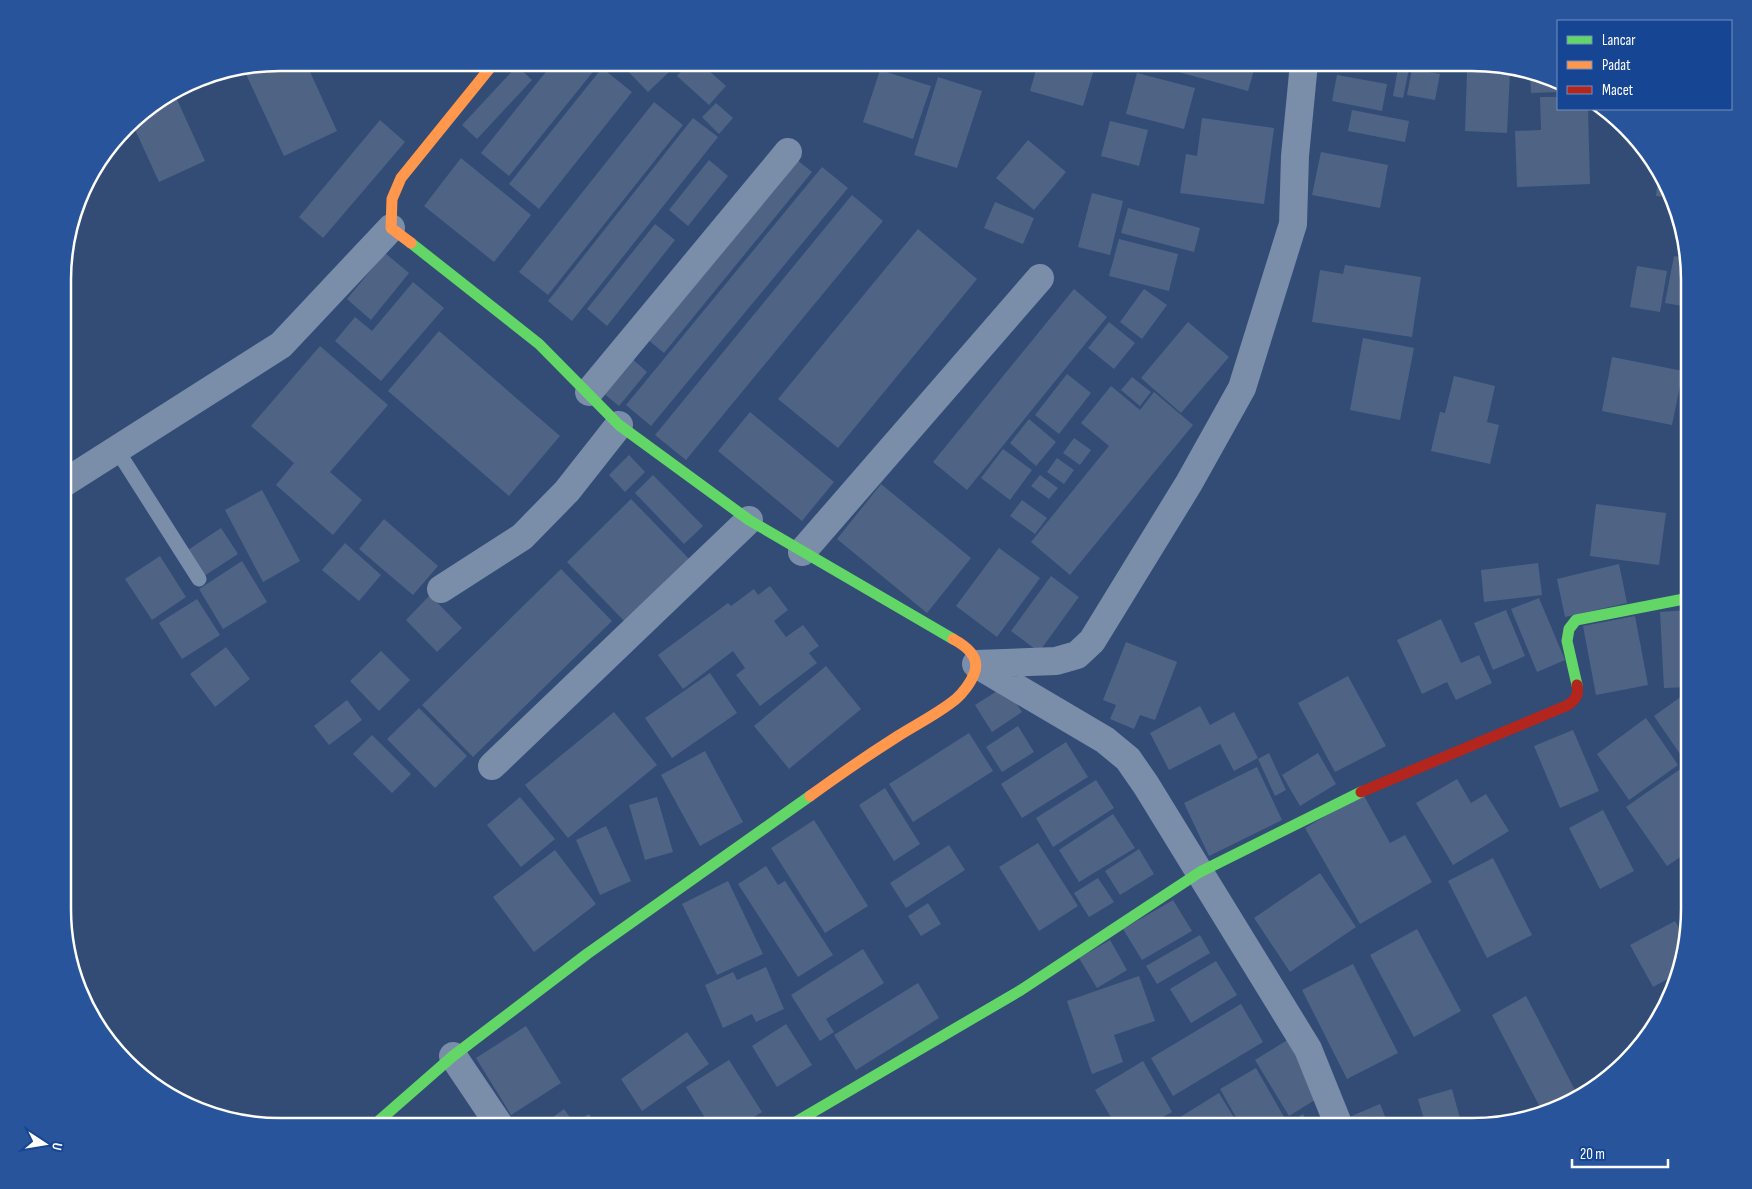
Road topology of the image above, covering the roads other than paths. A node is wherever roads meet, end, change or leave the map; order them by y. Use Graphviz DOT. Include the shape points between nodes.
graph roads {
  1 [pos="487,71"];
  2 [pos="1303,71"];
  3 [pos="788,152"];
  4 [pos="391,228"];
  5 [pos="1040,278"];
  6 [pos="589,392"];
  7 [pos="619,425"];
  8 [pos="116,450"];
  9 [pos="71,479"];
  10 [pos="749,520"];
  11 [pos="802,552"];
  12 [pos="199,579"];
  13 [pos="441,589"];
  14 [pos="1681,600"];
  15 [pos="976,664"];
  16 [pos="492,766"];
  17 [pos="1200,872"];
  18 [pos="453,1056"];
  19 [pos="382,1118"];
  20 [pos="495,1118"];
  21 [pos="803,1118"];
  22 [pos="1336,1118"];
  1 -- 4 [label="street" via="401,178 392,199"];
  2 -- 15 [label="street" via="1292,224 1242,388 1189,483 1092,641 1077,655 1056,661"];
  3 -- 6 [label="street"];
  4 -- 6 [label="street" via="539,344"];
  4 -- 8 [label="street" via="281,345"];
  5 -- 11 [label="street"];
  6 -- 7 [label="street"];
  7 -- 10 [label="street"];
  7 -- 13 [label="street" via="568,491 522,537"];
  8 -- 9 [label="street"];
  8 -- 12 [label="lane"];
  10 -- 11 [label="street"];
  10 -- 16 [label="street"];
  11 -- 15 [label="street" via="962,644 973,654"];
  14 -- 17 [label="street" via="1576,620 1567,641 1578,692 1568,705 1366,789"];
  15 -- 17 [label="street" via="1105,740 1128,759"];
  15 -- 18 [label="street" via="975,674 957,698 870,753 595,948"];
  17 -- 21 [label="street" via="1021,990"];
  17 -- 22 [label="street" via="1308,1049"];
  18 -- 19 [label="street"];
  18 -- 20 [label="street"];
}
